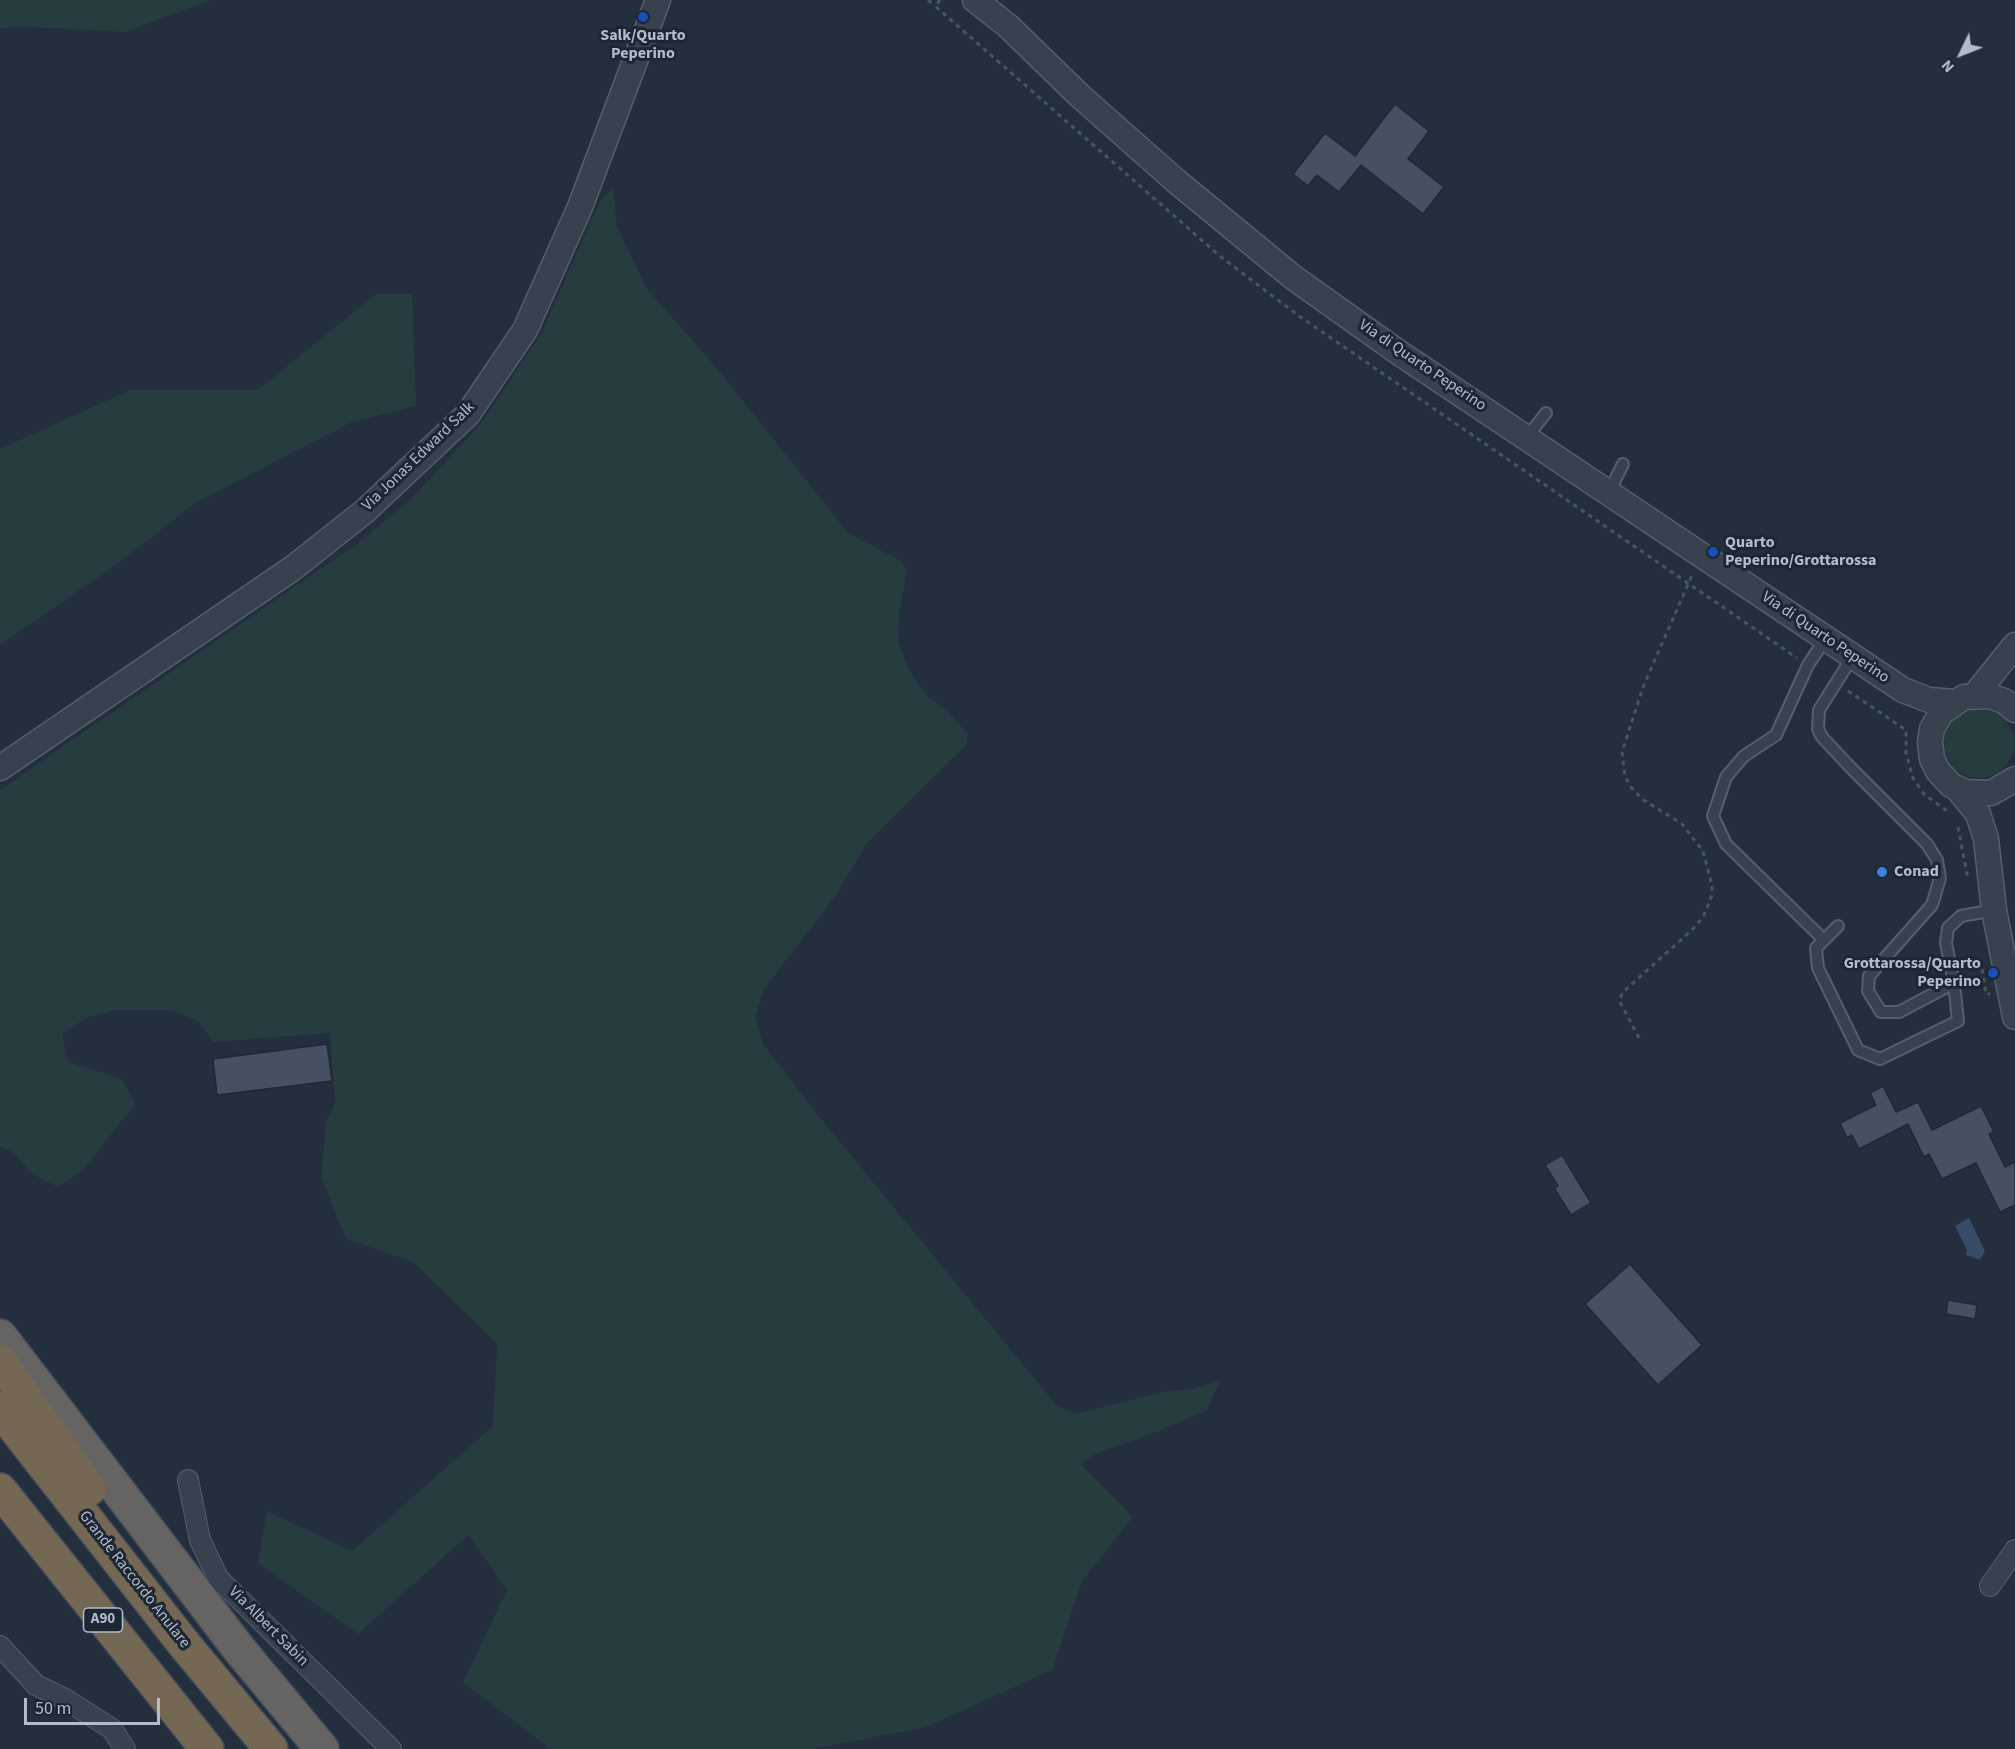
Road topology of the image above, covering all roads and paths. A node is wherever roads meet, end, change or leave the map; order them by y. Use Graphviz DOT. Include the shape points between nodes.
graph roads {
  1 [pos="658,0"];
  2 [pos="928,0"];
  3 [pos="940,0"];
  4 [pos="975,0"];
  5 [pos="988,0"];
  6 [pos="935,6"];
  7 [pos="1008,26"];
  8 [pos="1546,413"];
  9 [pos="1527,437"];
  10 [pos="1623,464"];
  11 [pos="1609,492"];
  12 [pos="1700,555"];
  13 [pos="1688,584"];
  14 [pos="1826,638"];
  15 [pos="2011,652"];
  16 [pos="1853,656"];
  17 [pos="1808,665"];
  18 [pos="1835,683"];
  19 [pos="1903,690"];
  20 [pos="1964,699"];
  21 [pos="2012,708"];
  22 [pos="1930,736"];
  23 [pos="0,768"];
  24 [pos="2010,784"];
  25 [pos="1957,788"];
  26 [pos="1950,812"];
  27 [pos="1958,824"];
  28 [pos="1986,839"];
  29 [pos="1983,912"];
  30 [pos="1838,926"];
  31 [pos="1824,940"];
  32 [pos="1981,960"];
  33 [pos="1954,983"];
  34 [pos="2012,1006"];
  35 [pos="1639,1038"];
  36 [pos="0,1336"];
  37 [pos="0,1361"];
  38 [pos="0,1409"];
  39 [pos="188,1480"];
  40 [pos="0,1490"];
  41 [pos="2015,1550"];
  42 [pos="1990,1586"];
  43 [pos="184,1644"];
  44 [pos="0,1646"];
  45 [pos="125,1749"];
  46 [pos="207,1749"];
  47 [pos="272,1749"];
  48 [pos="322,1749"];
  49 [pos="391,1749"];
  1 -- 23 [label="street, Via Jonas Edward Salk" via="580,207 525,330 468,414 365,511 293,568"];
  2 -- 6 [label="path"];
  3 -- 6 [label="path"];
  4 -- 7 [label="street, Via di Quarto Peperino"];
  5 -- 7 [label="street"];
  6 -- 13 [label="path" via="1221,257 1299,316"];
  7 -- 9 [label="street, Via di Quarto Peperino" via="1167,174 1294,278"];
  8 -- 9 [label="lane"];
  9 -- 11 [label="street, Via di Quarto Peperino"];
  10 -- 11 [label="lane"];
  11 -- 12 [label="street, Via di Quarto Peperino"];
  12 -- 13 [label="path"];
  12 -- 14 [label="street, Via di Quarto Peperino"];
  13 -- 17 [label="path"];
  13 -- 35 [label="path" via="1643,687 1622,752 1625,776 1636,793 1682,824 1703,851 1712,895 1694,928 1622,993 1620,1002"];
  14 -- 16 [label="street, Via di Quarto Peperino"];
  14 -- 17 [label="lane"];
  15 -- 20 [label="street"];
  15 -- 21 [label="street" via="2005,674"];
  16 -- 18 [label="lane"];
  16 -- 19 [label="street, Via di Quarto Peperino"];
  17 -- 31 [label="lane" via="1776,735 1744,756 1726,777 1713,816 1726,844"];
  18 -- 26 [label="path" via="1906,730 1905,753 1913,778 1924,794"];
  18 -- 33 [label="lane" via="1817,719 1822,737 1927,844 1939,869 1939,888 1932,905 1869,976 1871,1000 1881,1012 1899,1012"];
  19 -- 20 [label="street, Via di Quarto Peperino" via="1929,700"];
  19 -- 22 [label="street, Via di Quarto Peperino" via="1924,718"];
  20 -- 21 [label="street, Via di Quarto Peperino" via="1989,696"];
  20 -- 22 [label="street" via="1937,718"];
  22 -- 25 [label="street, Via di Quarto Peperino" via="1930,753 1938,771"];
  24 -- 25 [label="street" via="1985,794"];
  24 -- 28 [label="street"];
  25 -- 28 [label="street, Via di Quarto Peperino" via="1978,814"];
  27 -- 29 [label="path"];
  28 -- 29 [label="street"];
  29 -- 33 [label="lane" via="1956,919 1946,935"];
  29 -- 34 [label="street"];
  30 -- 31 [label="lane"];
  31 -- 33 [label="lane" via="1816,948 1818,968 1858,1050 1880,1059 1958,1021"];
  32 -- 34 [label="path" via="1986,994"];
  36 -- 48 [label="highway" via="225,1630"];
  37 -- 43 [label="highway" via="100,1507"];
  38 -- 43 [label="highway, Grande Raccordo Anulare"];
  39 -- 49 [label="street, Via Albert Sabin" via="200,1540 218,1578"];
  40 -- 46 [label="highway, A90"];
  41 -- 42 [label="street"];
  43 -- 47 [label="highway, Grande Raccordo Anulare"];
  44 -- 45 [label="street" via="36,1685 112,1730"];
}
